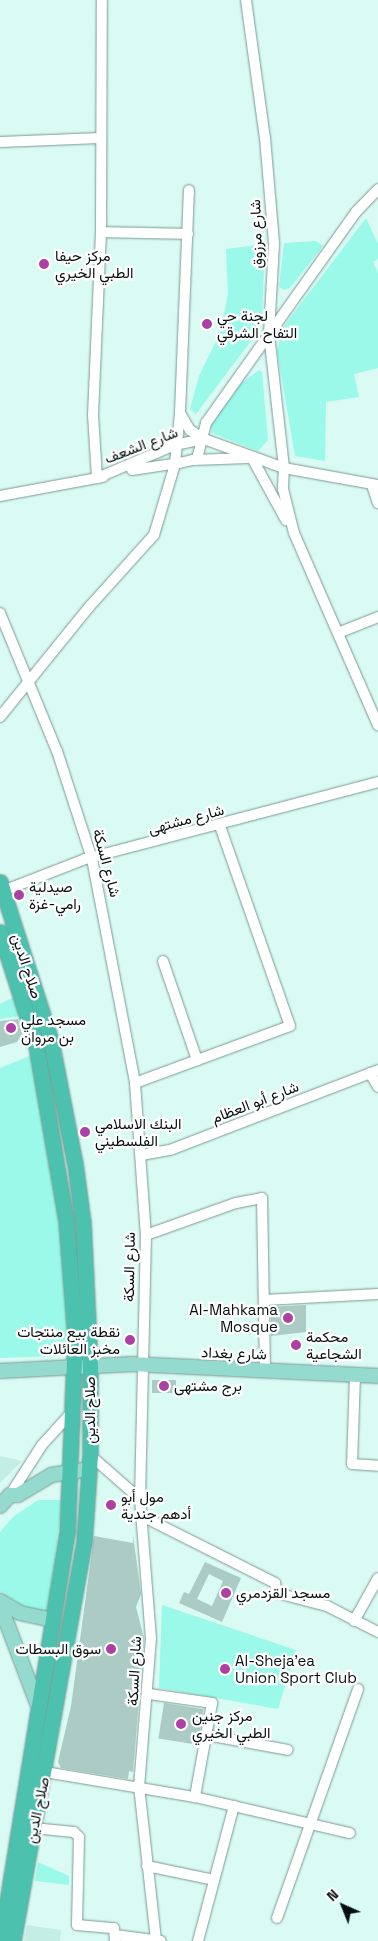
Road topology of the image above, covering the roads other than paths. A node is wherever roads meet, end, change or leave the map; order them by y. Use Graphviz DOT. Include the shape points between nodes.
graph roads {
  1 [pos="102,0"];
  2 [pos="246,0"];
  3 [pos="101,138"];
  4 [pos="0,142"];
  5 [pos="378,189"];
  6 [pos="189,190"];
  7 [pos="101,232"];
  8 [pos="188,234"];
  9 [pos="269,334"];
  10 [pos="180,413"];
  11 [pos="204,439"];
  12 [pos="175,445"];
  13 [pos="252,458"];
  14 [pos="197,459"];
  15 [pos="175,464"];
  16 [pos="284,468"];
  17 [pos="97,478"];
  18 [pos="375,485"];
  19 [pos="0,496"];
  20 [pos="378,503"];
  21 [pos="294,533"];
  22 [pos="0,613"];
  23 [pos="378,617"];
  24 [pos="338,633"];
  25 [pos="30,684"];
  26 [pos="0,717"];
  27 [pos="378,725"];
  28 [pos="378,782"];
  29 [pos="220,826"];
  30 [pos="92,859"];
  31 [pos="1,887"];
  32 [pos="0,932"];
  33 [pos="163,960"];
  34 [pos="197,1060"];
  35 [pos="374,1072"];
  36 [pos="135,1083"];
  37 [pos="378,1087"];
  38 [pos="141,1155"];
  39 [pos="146,1235"];
  40 [pos="378,1294"];
  41 [pos="265,1300"];
  42 [pos="90,1366"];
  43 [pos="142,1366"];
  44 [pos="74,1367"];
  45 [pos="264,1370"];
  46 [pos="0,1371"];
  47 [pos="356,1375"];
  48 [pos="378,1376"];
  49 [pos="72,1412"];
  50 [pos="90,1462"];
  51 [pos="378,1466"];
  52 [pos="69,1471"];
  53 [pos="10,1495"];
  54 [pos="140,1499"];
  55 [pos="0,1506"];
  56 [pos="142,1516"];
  57 [pos="378,1578"];
  58 [pos="0,1601"];
  59 [pos="0,1605"];
  60 [pos="52,1620"];
  61 [pos="354,1621"];
  62 [pos="378,1632"];
  63 [pos="358,1689"];
  64 [pos="149,1694"];
  65 [pos="37,1704"];
  66 [pos="207,1735"];
  67 [pos="288,1750"];
  68 [pos="45,1772"];
  69 [pos="139,1786"];
  70 [pos="195,1797"];
  71 [pos="234,1806"];
  72 [pos="308,1822"];
  73 [pos="33,1828"];
  74 [pos="350,1833"];
  75 [pos="147,1866"];
  76 [pos="214,1880"];
  77 [pos="4,1904"];
  78 [pos="277,1918"];
  79 [pos="115,1938"];
  80 [pos="1,1941"];
  81 [pos="13,1941"];
  82 [pos="158,1941"];
  83 [pos="198,1941"];
  1 -- 3 [label="street"];
  2 -- 9 [label="street, شارع مرزوق" via="266,138 274,244"];
  3 -- 4 [label="street"];
  3 -- 7 [label="street"];
  5 -- 9 [label="street" via="356,212"];
  6 -- 8 [label="street"];
  7 -- 8 [label="street"];
  7 -- 17 [label="street" via="94,415"];
  8 -- 10 [label="street"];
  9 -- 11 [label="street" via="206,423"];
  9 -- 16 [label="street, شارع مرزوق"];
  10 -- 11 [label="street" via="190,430"];
  10 -- 12 [label="street"];
  11 -- 12 [label="street, شارع الشعف"];
  11 -- 13 [label="street"];
  11 -- 14 [label="street"];
  12 -- 15 [label="street"];
  12 -- 17 [label="street, شارع الشعف"];
  13 -- 14 [label="street"];
  13 -- 16 [label="street"];
  13 -- 21 [label="street"];
  14 -- 15 [label="street, شارع الشعف"];
  15 -- 17 [label="street, شارع الشعف"];
  15 -- 25 [label="street" via="154,535 90,606"];
  16 -- 18 [label="street"];
  16 -- 21 [label="street, شارع مرزوق" via="283,489"];
  17 -- 19 [label="street, شارع الشعف"];
  18 -- 20 [label="street"];
  21 -- 24 [label="street"];
  22 -- 25 [label="street, شارع السكة"];
  23 -- 24 [label="street"];
  24 -- 27 [label="street"];
  25 -- 26 [label="street"];
  25 -- 30 [label="street, شارع السكة" via="57,751"];
  28 -- 29 [label="street, شارع مشتهى"];
  29 -- 30 [label="street, شارع مشتهى"];
  29 -- 34 [label="street" via="290,1026"];
  30 -- 31 [label="street, شارع مشتهى"];
  30 -- 36 [label="street, شارع السكة"];
  31 -- 42 [label="highway, صلاح الدين" via="51,1042 75,1164 83,1224"];
  32 -- 44 [label="highway, صلاح الدين" via="36,1045 66,1220"];
  33 -- 34 [label="street"];
  34 -- 36 [label="street"];
  35 -- 37 [label="street"];
  35 -- 38 [label="street, شارع أبو العظام" via="170,1150"];
  36 -- 38 [label="street, شارع السكة"];
  38 -- 39 [label="street, شارع السكة"];
  39 -- 41 [label="street" via="236,1203 262,1198"];
  39 -- 43 [label="street, شارع السكة"];
  40 -- 41 [label="street"];
  41 -- 45 [label="street"];
  42 -- 43 [label="main road, شارع بغداد"];
  42 -- 44 [label="main road, شارع بغداد"];
  42 -- 50 [label="highway, صلاح الدين"];
  43 -- 45 [label="main road, شارع بغداد"];
  43 -- 54 [label="street, شارع السكة"];
  44 -- 46 [label="main road, شارع بغداد"];
  44 -- 49 [label="highway, صلاح الدين"];
  45 -- 47 [label="main road, شارع بغداد"];
  47 -- 48 [label="main road, شارع بغداد"];
  47 -- 51 [label="street" via="352,1464"];
  49 -- 52 [label="highway, صلاح الدين"];
  49 -- 53 [label="street" via="42,1446"];
  50 -- 52 [label="main road"];
  50 -- 54 [label="street"];
  50 -- 68 [label="highway, صلاح الدين" via="84,1542"];
  52 -- 53 [label="main road" via="51,1475 18,1495"];
  52 -- 60 [label="highway, صلاح الدين" via="67,1532"];
  53 -- 55 [label="main road"];
  54 -- 56 [label="street, شارع السكة"];
  56 -- 61 [label="street" via="275,1583 278,1593 327,1606"];
  56 -- 64 [label="street, شارع السكة" via="151,1638"];
  57 -- 61 [label="street"];
  58 -- 60 [label="main road" via="20,1613"];
  59 -- 65 [label="main road"];
  60 -- 65 [label="highway, صلاح الدين"];
  61 -- 62 [label="street"];
  63 -- 72 [label="street"];
  64 -- 66 [label="street" via="212,1703"];
  64 -- 69 [label="street, شارع السكة"];
  65 -- 77 [label="highway, صلاح الدين"];
  66 -- 67 [label="street"];
  66 -- 70 [label="street"];
  68 -- 69 [label="street"];
  68 -- 73 [label="highway, صلاح الدين"];
  69 -- 70 [label="street"];
  69 -- 75 [label="street, شارع السكة"];
  70 -- 71 [label="street"];
  71 -- 72 [label="street"];
  71 -- 76 [label="street"];
  72 -- 74 [label="street"];
  72 -- 78 [label="street"];
  73 -- 79 [label="street" via="74,1832 79,1837 77,1925 114,1928"];
  73 -- 81 [label="highway, صلاح الدين"];
  75 -- 76 [label="street"];
  75 -- 82 [label="street, شارع السكة"];
  76 -- 83 [label="street"];
  77 -- 80 [label="highway, صلاح الدين"];
  79 -- 82 [label="street"];
}
